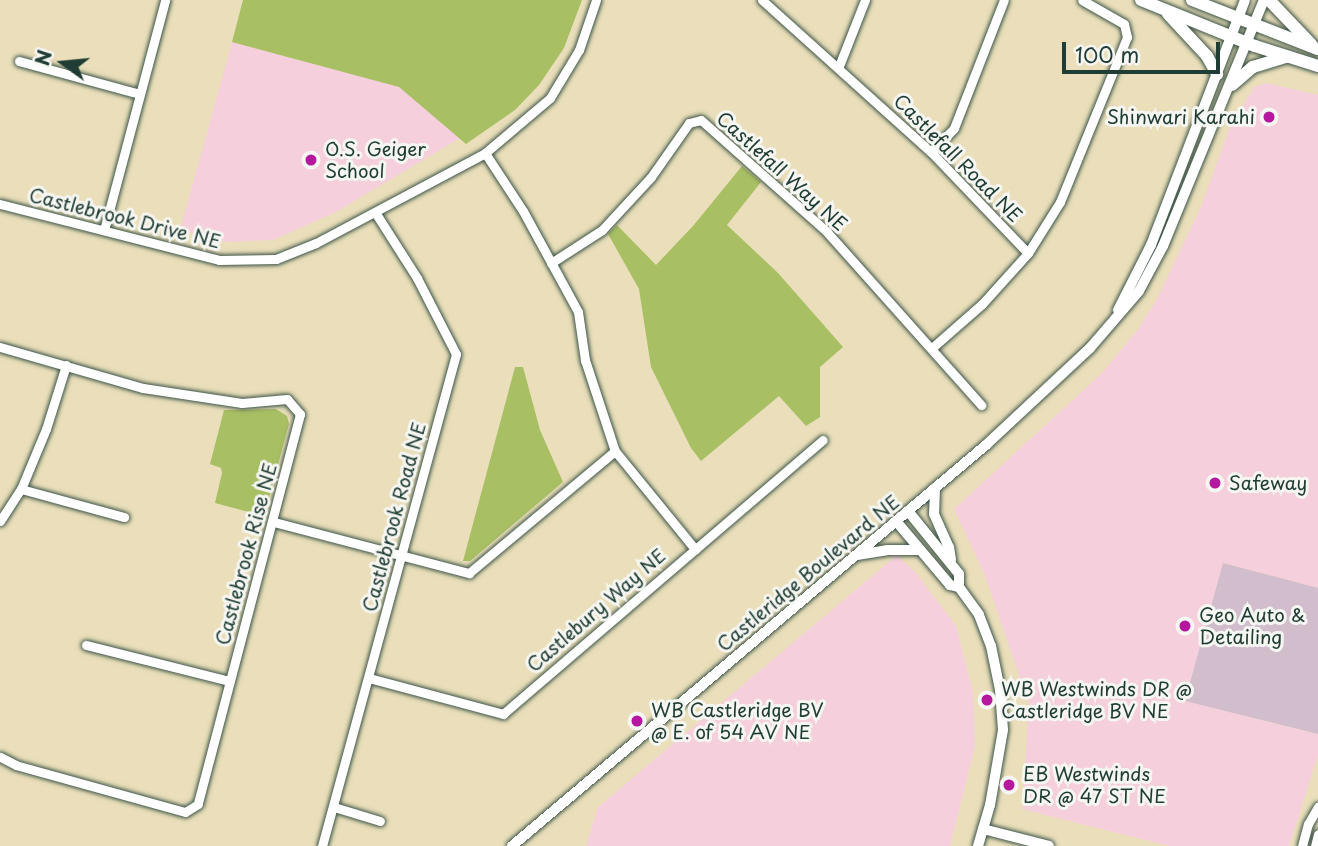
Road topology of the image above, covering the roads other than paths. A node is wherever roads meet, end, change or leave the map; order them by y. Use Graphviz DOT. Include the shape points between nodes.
graph roads {
  1 [pos="165,0"];
  2 [pos="596,0"];
  3 [pos="762,0"];
  4 [pos="865,0"];
  5 [pos="1004,0"];
  6 [pos="1082,0"];
  7 [pos="1141,0"];
  8 [pos="1192,0"];
  9 [pos="1245,0"];
  10 [pos="1267,0"];
  11 [pos="1166,12"];
  12 [pos="1239,19"];
  13 [pos="1255,26"];
  14 [pos="1232,36"];
  15 [pos="1248,43"];
  16 [pos="1316,48"];
  17 [pos="1285,57"];
  18 [pos="19,61"];
  19 [pos="839,66"];
  20 [pos="1318,66"];
  21 [pos="1217,74"];
  22 [pos="1232,85"];
  23 [pos="140,93"];
  24 [pos="931,152"];
  25 [pos="485,153"];
  26 [pos="0,204"];
  27 [pos="375,212"];
  28 [pos="104,230"];
  29 [pos="1028,253"];
  30 [pos="551,263"];
  31 [pos="1115,316"];
  32 [pos="0,347"];
  33 [pos="932,348"];
  34 [pos="66,365"];
  35 [pos="981,405"];
  36 [pos="823,440"];
  37 [pos="615,452"];
  38 [pos="935,488"];
  39 [pos="21,489"];
  40 [pos="908,512"];
  41 [pos="124,517"];
  42 [pos="0,521"];
  43 [pos="896,521"];
  44 [pos="274,522"];
  45 [pos="695,549"];
  46 [pos="920,550"];
  47 [pos="402,555"];
  48 [pos="854,556"];
  49 [pos="951,561"];
  50 [pos="959,587"];
  51 [pos="86,645"];
  52 [pos="369,678"];
  53 [pos="229,681"];
  54 [pos="0,757"];
  55 [pos="334,807"];
  56 [pos="1318,807"];
  57 [pos="380,821"];
  58 [pos="983,829"];
  59 [pos="1318,834"];
  60 [pos="322,846"];
  61 [pos="512,846"];
  62 [pos="978,846"];
  63 [pos="1049,846"];
  64 [pos="1302,846"];
  65 [pos="1315,846"];
  1 -- 23 [label="street"];
  2 -- 25 [label="street, Castlebrook Drive NE" via="579,50 550,98"];
  3 -- 19 [label="street, Castlefall Road NE"];
  4 -- 19 [label="street"];
  5 -- 24 [label="street" via="954,128"];
  6 -- 29 [label="street" via="1124,24 1127,37 1060,202"];
  7 -- 11 [label="main road"];
  8 -- 12 [label="main road"];
  9 -- 12 [label="street, Castleridge Boulevard NE"];
  10 -- 13 [label="street, Castleridge Boulevard NE"];
  10 -- 16 [label="main road"];
  11 -- 14 [label="main road"];
  11 -- 21 [label="main road" via="1207,56"];
  12 -- 13 [label="main road"];
  12 -- 14 [label="street, Castleridge Boulevard NE"];
  13 -- 15 [label="street, Castleridge Boulevard NE"];
  13 -- 16 [label="main road"];
  14 -- 15 [label="main road"];
  14 -- 21 [label="street, Castleridge Boulevard NE"];
  15 -- 17 [label="main road"];
  15 -- 22 [label="street, Castleridge Boulevard NE"];
  17 -- 20 [label="main road"];
  17 -- 22 [label="main road" via="1253,67"];
  18 -- 23 [label="street"];
  19 -- 24 [label="street, Castlefall Road NE"];
  21 -- 31 [label="street, Castleridge Boulevard NE" via="1151,245"];
  22 -- 31 [label="street, Castleridge Boulevard NE" via="1163,246 1139,291"];
  23 -- 28 [label="street"];
  24 -- 29 [label="street, Castlefall Road NE"];
  25 -- 27 [label="street, Castlebrook Drive NE"];
  25 -- 30 [label="street, Castlebury Way NE"];
  26 -- 28 [label="street, Castlebrook Drive NE"];
  27 -- 28 [label="street, Castlebrook Drive NE" via="276,259 246,262 196,256"];
  27 -- 47 [label="street, Castlebrook Road NE" via="457,354"];
  29 -- 33 [label="street" via="982,304"];
  30 -- 33 [label="street, Castlefall Way NE" via="602,230 651,177 689,123 701,120 827,232"];
  30 -- 37 [label="street, Castlebury Way NE" via="579,312 588,373"];
  31 -- 38 [label="street, Castleridge Boulevard NE" via="1060,378"];
  32 -- 34 [label="street, Castlebrook Rise NE"];
  33 -- 35 [label="street, Castlefall Way NE"];
  34 -- 39 [label="street"];
  34 -- 44 [label="street, Castlebrook Rise NE" via="143,388 200,398 242,403 287,399 300,414"];
  36 -- 45 [label="street"];
  37 -- 45 [label="street, Castlebury Way NE"];
  37 -- 47 [label="street" via="470,573"];
  38 -- 40 [label="street, Castleridge Boulevard NE"];
  38 -- 49 [label="street" via="934,514"];
  39 -- 41 [label="street"];
  39 -- 42 [label="street"];
  40 -- 43 [label="street, Castleridge Boulevard NE"];
  40 -- 49 [label="street"];
  43 -- 46 [label="street"];
  43 -- 48 [label="street, Castleridge Boulevard NE"];
  44 -- 47 [label="street"];
  44 -- 53 [label="street, Castlebrook Rise NE"];
  45 -- 52 [label="street, Castlebury Way NE" via="503,713"];
  46 -- 48 [label="street"];
  46 -- 50 [label="street" via="950,585"];
  47 -- 52 [label="street, Castlebrook Road NE"];
  48 -- 61 [label="street, Castleridge Boulevard NE"];
  49 -- 50 [label="street" via="959,573"];
  50 -- 58 [label="street" via="979,615 991,646 1003,715 1001,754"];
  51 -- 53 [label="street"];
  52 -- 55 [label="street, Castlebrook Road NE"];
  53 -- 54 [label="street, Castlebrook Rise NE" via="198,804 185,812"];
  55 -- 57 [label="street"];
  55 -- 60 [label="street, Castlebrook Road NE"];
  56 -- 64 [label="street"];
  58 -- 62 [label="street"];
  58 -- 63 [label="street"];
  59 -- 65 [label="street"];
}
